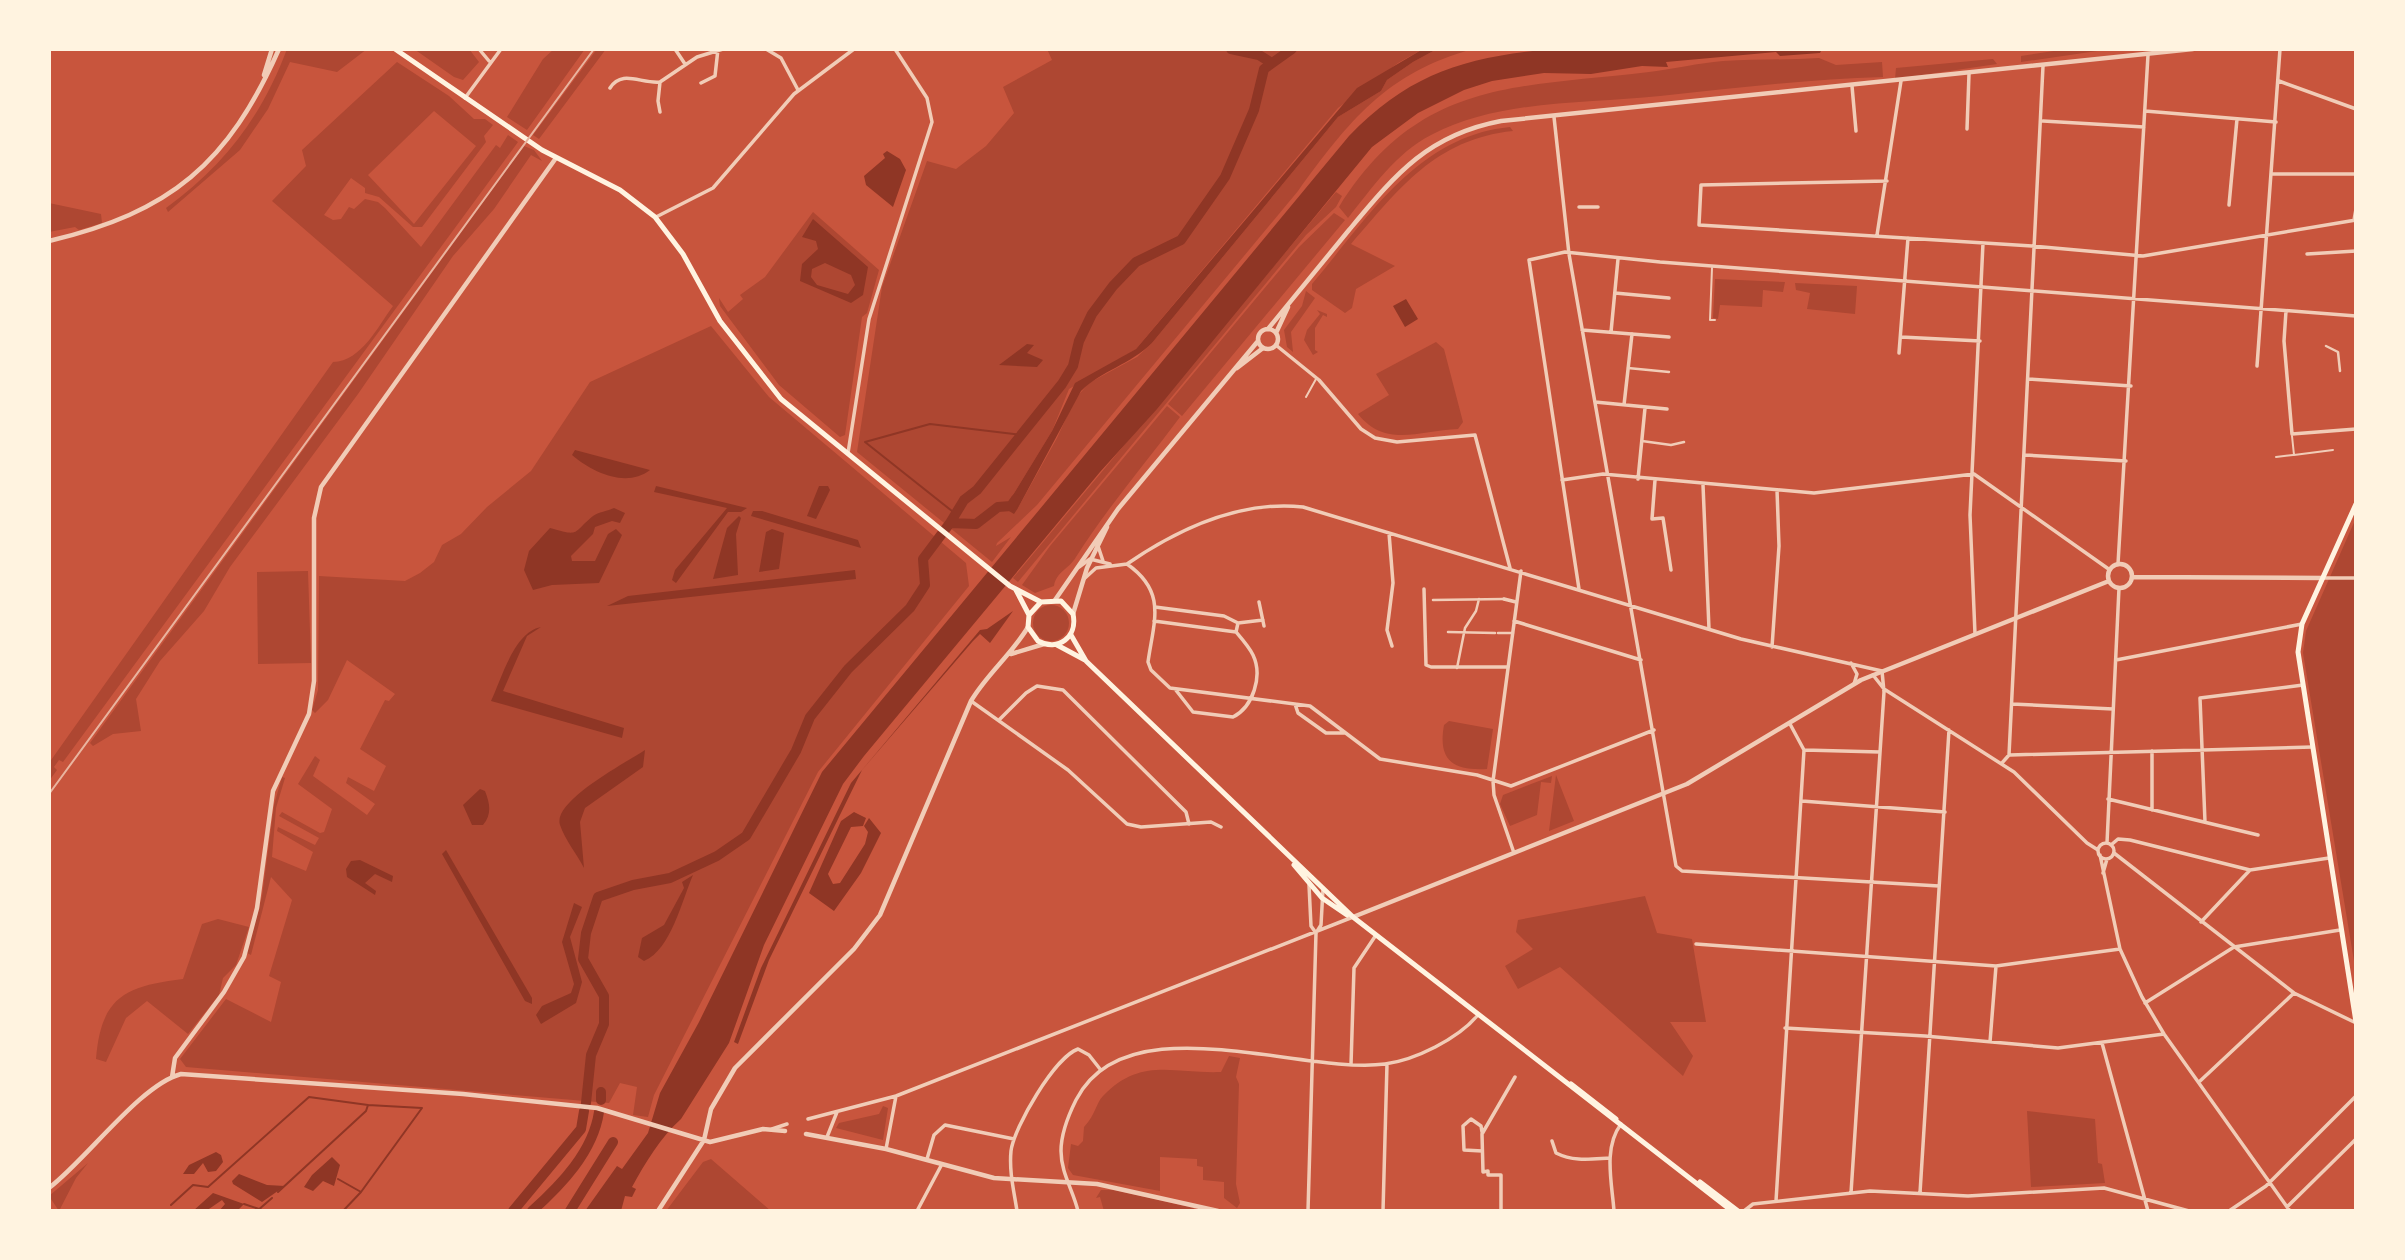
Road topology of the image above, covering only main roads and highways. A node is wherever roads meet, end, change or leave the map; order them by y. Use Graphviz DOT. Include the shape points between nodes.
graph roads {
  1 [pos="395,49"];
  2 [pos="2356,504"];
  3 [pos="1013,588"];
  4 [pos="1041,602"];
  5 [pos="1029,615"];
  6 [pos="1071,635"];
  7 [pos="1057,645"];
  8 [pos="1086,661"];
  9 [pos="1287,857"];
  10 [pos="1353,917"];
  11 [pos="2355,1022"];
  12 [pos="1691,1177"];
  13 [pos="1732,1211"];
  14 [pos="1738,1211"];
  1 -- 3 [label="main road" via="534,144 620,190 655,217 762,379 808,423"];
  2 -- 11 [label="main road" via="2302,624 2298,652"];
  3 -- 4 [label="main road"];
  3 -- 5 [label="main road"];
  4 -- 5 [label="main road"];
  4 -- 6 [label="main road" via="1066,604 1073,614"];
  5 -- 7 [label="main road" via="1033,636 1044,644"];
  6 -- 7 [label="main road"];
  6 -- 8 [label="main road"];
  7 -- 8 [label="main road"];
  8 -- 9 [label="main road"];
  9 -- 10 [label="main road"];
  9 -- 10 [label="main road" via="1322,898"];
  10 -- 12 [label="main road"];
  12 -- 13 [label="main road"];
  12 -- 14 [label="main road"];
}
